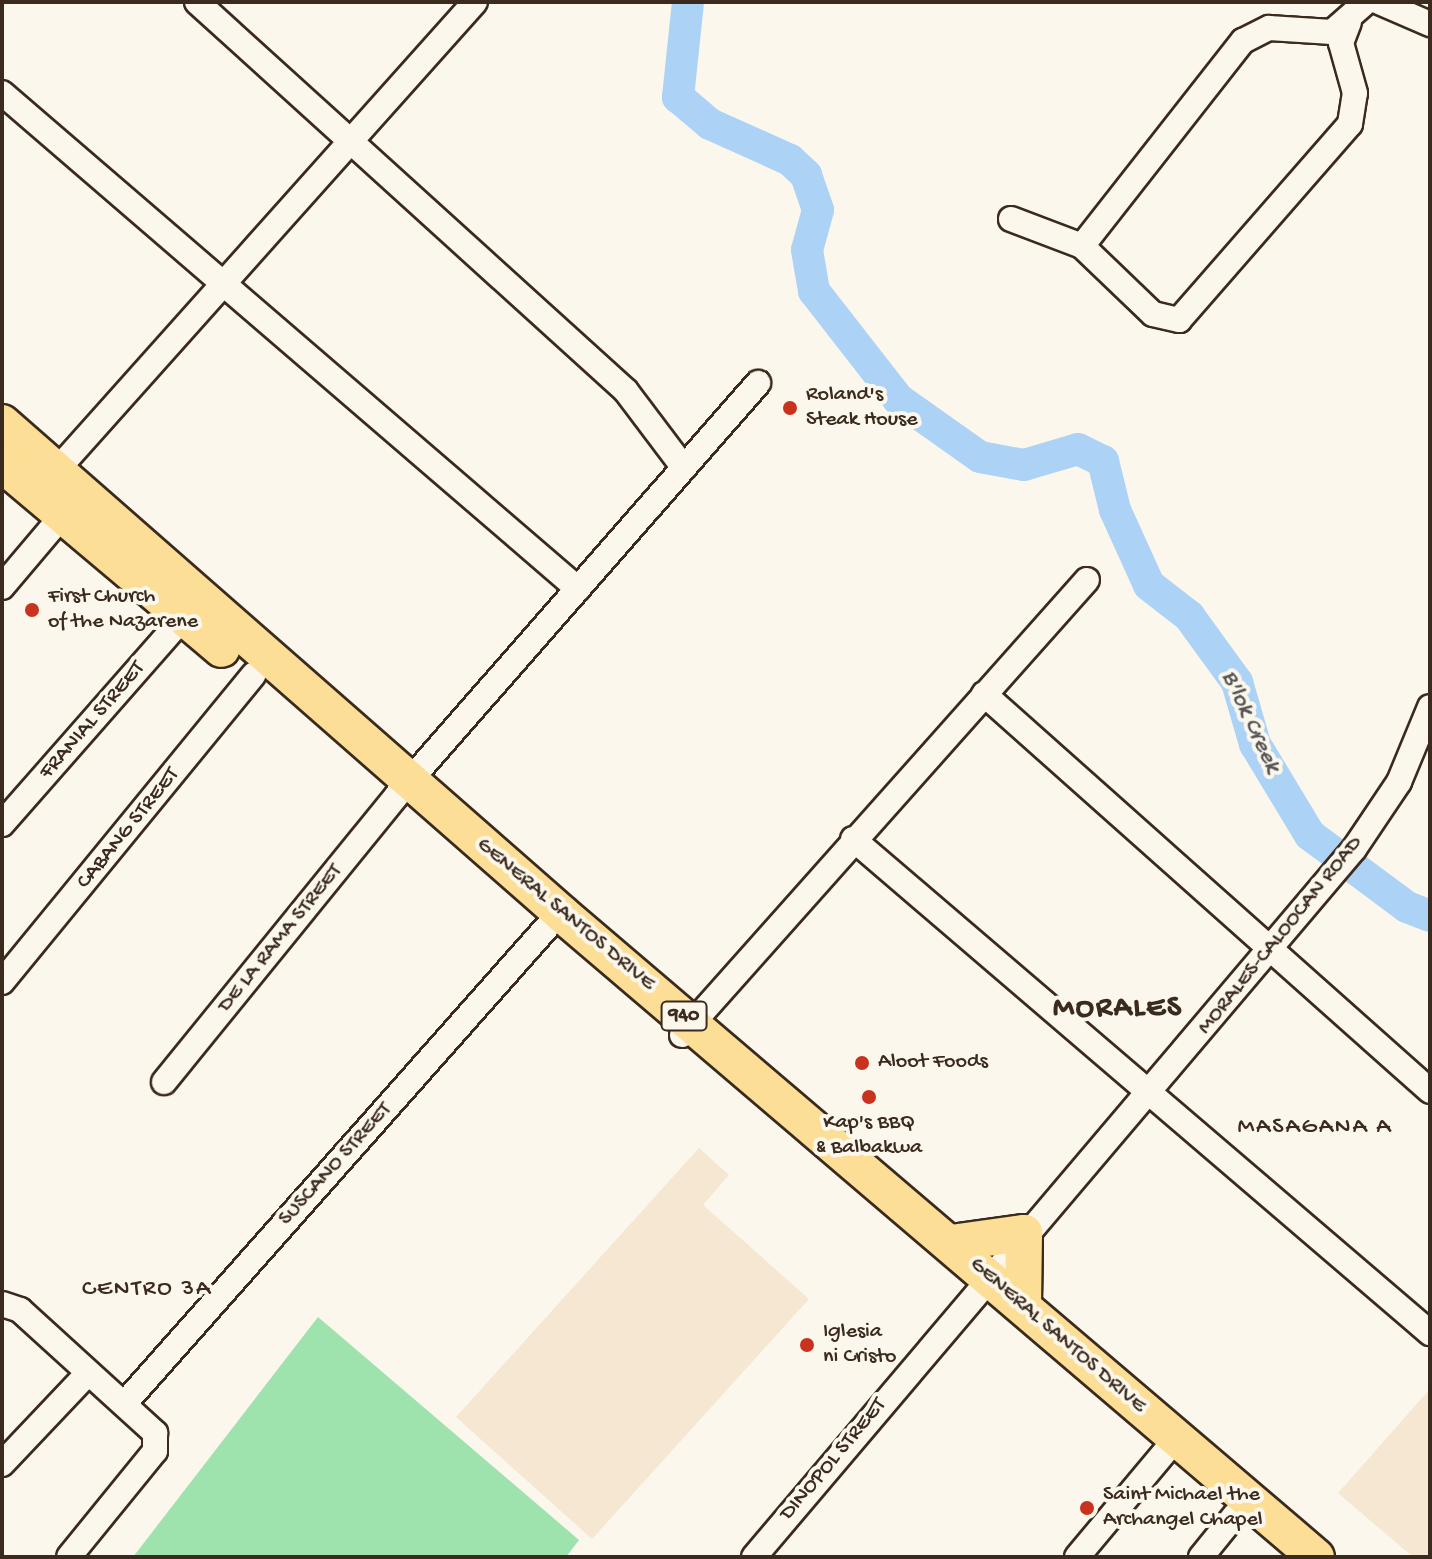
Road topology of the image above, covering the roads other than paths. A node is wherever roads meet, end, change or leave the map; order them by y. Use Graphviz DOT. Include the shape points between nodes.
graph roads {
  1 [pos="197,2"];
  2 [pos="475,2"];
  3 [pos="1366,2"];
  4 [pos="1379,2"];
  5 [pos="1349,22"];
  6 [pos="1430,24"];
  7 [pos="2,93"];
  8 [pos="355,142"];
  9 [pos="1011,219"];
  10 [pos="1082,246"];
  11 [pos="227,282"];
  12 [pos="758,383"];
  13 [pos="2,423"];
  14 [pos="2,464"];
  15 [pos="684,468"];
  16 [pos="51,494"];
  17 [pos="1087,580"];
  18 [pos="2,587"];
  19 [pos="578,589"];
  20 [pos="183,618"];
  21 [pos="253,675"];
  22 [pos="984,694"];
  23 [pos="1430,707"];
  24 [pos="403,789"];
  25 [pos="2,824"];
  26 [pos="853,839"];
  27 [pos="547,927"];
  28 [pos="1274,949"];
  29 [pos="2,982"];
  30 [pos="686,1030"];
  31 [pos="164,1082"];
  32 [pos="1430,1091"];
  33 [pos="1150,1093"];
  34 [pos="1024,1233"];
  35 [pos="951,1243"];
  36 [pos="981,1281"];
  37 [pos="2,1304"];
  38 [pos="1023,1306"];
  39 [pos="1430,1333"];
  40 [pos="87,1374"];
  41 [pos="125,1403"];
  42 [pos="1169,1448"];
  43 [pos="2,1464"];
  44 [pos="1235,1515"];
  45 [pos="69,1557"];
  46 [pos="754,1557"];
  47 [pos="1077,1557"];
  48 [pos="1201,1557"];
  49 [pos="1285,1557"];
  50 [pos="1316,1557"];
  1 -- 8 [label="street"];
  2 -- 8 [label="street"];
  3 -- 5 [label="street"];
  4 -- 6 [label="street"];
  5 -- 10 [label="street" via="1312,36 1295,28 1257,29"];
  5 -- 10 [label="street" via="1341,43 1355,93 1350,124 1197,306 1179,320 1153,314"];
  7 -- 11 [label="street"];
  8 -- 11 [label="street"];
  8 -- 15 [label="street" via="626,391"];
  9 -- 10 [label="street"];
  11 -- 16 [label="street"];
  11 -- 19 [label="street"];
  12 -- 15 [label="street, DE LA RAMA STREET"];
  13 -- 16 [label="highway, GENERAL SANTOS DRIVE / 940"];
  14 -- 16 [label="highway, GENERAL SANTOS DRIVE / 940"];
  15 -- 19 [label="street, DE LA RAMA STREET"];
  16 -- 18 [label="street"];
  16 -- 20 [label="highway, GENERAL SANTOS DRIVE / 940"];
  16 -- 24 [label="highway, GENERAL SANTOS DRIVE / 940"];
  17 -- 22 [label="street"];
  19 -- 24 [label="street, DE LA RAMA STREET"];
  20 -- 21 [label="highway, GENERAL SANTOS DRIVE / 940"];
  20 -- 25 [label="street, FRANIAL STREET"];
  21 -- 24 [label="highway, GENERAL SANTOS DRIVE / 940"];
  21 -- 29 [label="street, CABANG STREET"];
  22 -- 26 [label="street"];
  22 -- 28 [label="street"];
  23 -- 28 [label="street, MORALES-CALOOCAN ROAD" via="1399,782 1354,849"];
  24 -- 27 [label="highway, GENERAL SANTOS DRIVE / 940"];
  24 -- 30 [label="highway, GENERAL SANTOS DRIVE / 940"];
  24 -- 31 [label="street, DE LA RAMA STREET"];
  26 -- 30 [label="street"];
  26 -- 33 [label="street"];
  27 -- 30 [label="highway, GENERAL SANTOS DRIVE / 940"];
  27 -- 41 [label="street, SUSCANO STREET"];
  28 -- 32 [label="street"];
  28 -- 33 [label="street, MORALES-CALOOCAN ROAD"];
  30 -- 35 [label="highway, GENERAL SANTOS DRIVE / 940"];
  30 -- 36 [label="highway, GENERAL SANTOS DRIVE / 940"];
  33 -- 34 [label="street, MORALES-CALOOCAN ROAD"];
  33 -- 39 [label="street"];
  34 -- 35 [label="highway"];
  34 -- 36 [label="street, MORALES-CALOOCAN ROAD"];
  34 -- 38 [label="highway"];
  35 -- 36 [label="highway, GENERAL SANTOS DRIVE / 940"];
  36 -- 38 [label="highway, GENERAL SANTOS DRIVE / 940"];
  36 -- 42 [label="highway, GENERAL SANTOS DRIVE / 940"];
  36 -- 46 [label="street, DINOPOL STREET"];
  37 -- 40 [label="street" via="20,1310"];
  38 -- 42 [label="highway, GENERAL SANTOS DRIVE / 940"];
  40 -- 41 [label="street"];
  40 -- 43 [label="street"];
  41 -- 45 [label="street" via="155,1433 155,1451"];
  42 -- 44 [label="highway, GENERAL SANTOS DRIVE / 940"];
  42 -- 47 [label="street"];
  42 -- 50 [label="highway, GENERAL SANTOS DRIVE / 940"];
  44 -- 48 [label="street"];
  44 -- 49 [label="highway, GENERAL SANTOS DRIVE / 940"];
}
